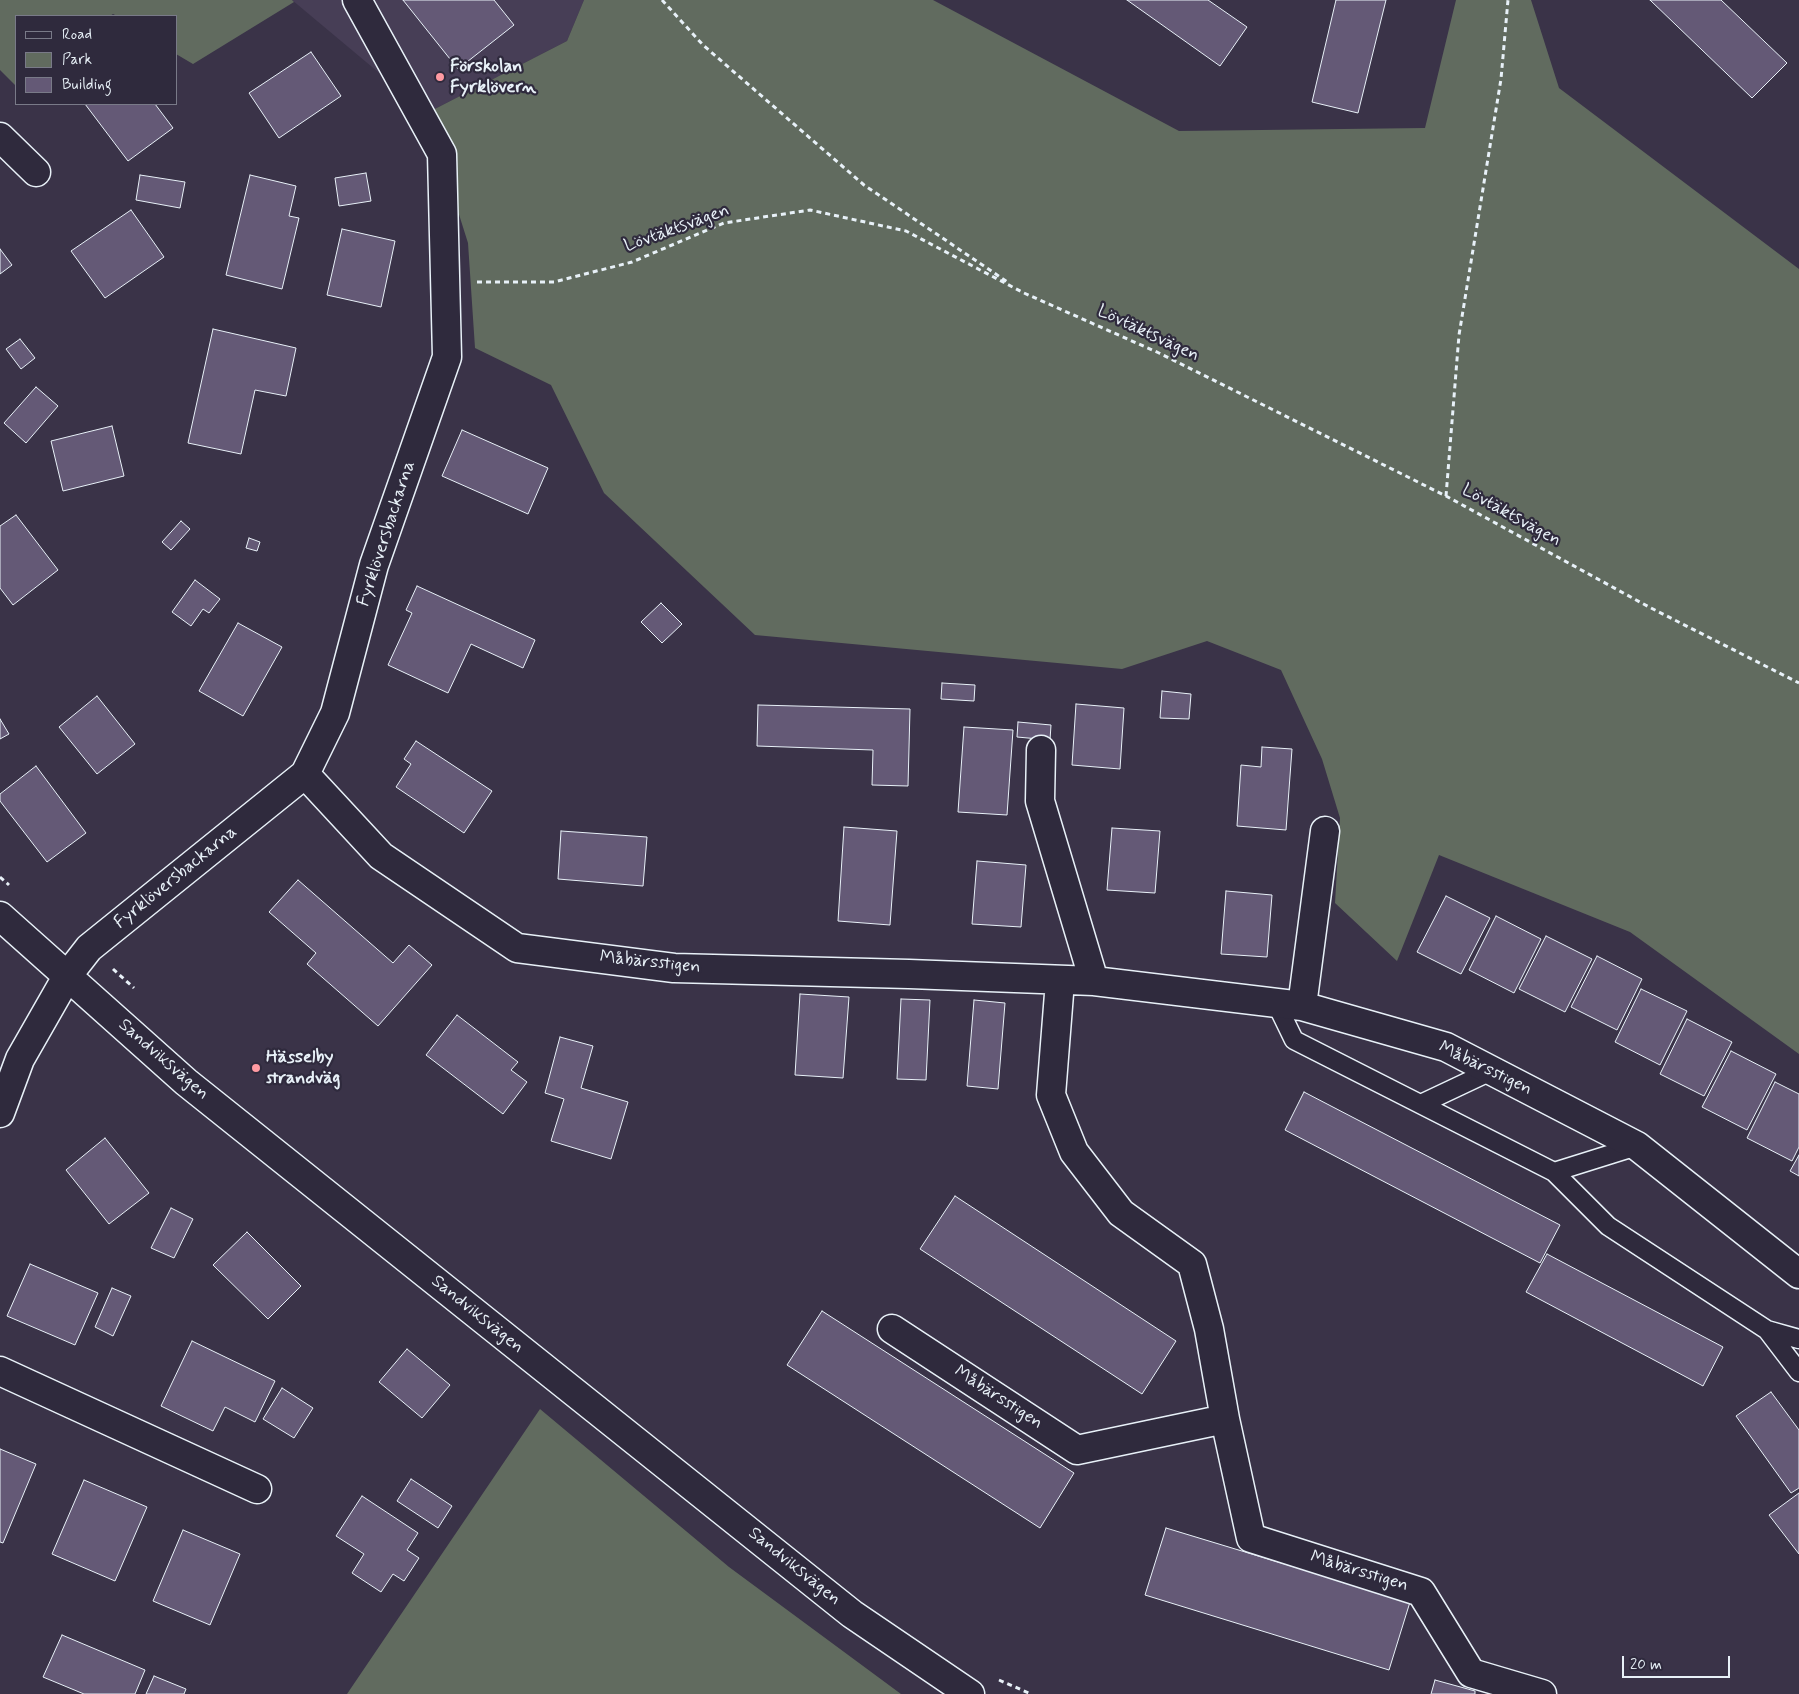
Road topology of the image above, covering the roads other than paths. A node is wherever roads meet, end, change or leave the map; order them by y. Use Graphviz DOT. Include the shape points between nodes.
graph roads {
  1 [pos="357,0"];
  2 [pos="0,137"];
  3 [pos="36,172"];
  4 [pos="1041,750"];
  5 [pos="305,774"];
  6 [pos="1325,831"];
  7 [pos="0,916"];
  8 [pos="68,975"];
  9 [pos="1060,982"];
  10 [pos="1094,982"];
  11 [pos="1289,1005"];
  12 [pos="1493,1070"];
  13 [pos="1421,1104"];
  14 [pos="0,1113"];
  15 [pos="1637,1146"];
  16 [pos="1554,1172"];
  17 [pos="1799,1274"];
  18 [pos="892,1329"];
  19 [pos="1767,1330"];
  20 [pos="1799,1339"];
  21 [pos="0,1370"];
  22 [pos="1799,1372"];
  23 [pos="1225,1419"];
  24 [pos="258,1489"];
  25 [pos="970,1694"];
  26 [pos="1542,1694"];
  1 -- 5 [label="street, Fyrklöversbackarna" via="442,154 447,357 374,565 335,713"];
  2 -- 3 [label="street"];
  4 -- 10 [label="street" via="1040,801"];
  5 -- 8 [label="street, Fyrklöversbackarna" via="89,948"];
  5 -- 9 [label="street, Måbärsstigen" via="382,856 517,948 674,968"];
  6 -- 11 [label="street"];
  7 -- 8 [label="street, Sandviksvägen"];
  8 -- 14 [label="street" via="20,1060"];
  8 -- 25 [label="street, Sandviksvägen" via="186,1082 813,1583 852,1614"];
  9 -- 10 [label="street, Måbärsstigen"];
  9 -- 23 [label="street, Måbärsstigen" via="1051,1095 1074,1152 1121,1213 1192,1264 1209,1329"];
  10 -- 11 [label="street, Måbärsstigen"];
  11 -- 12 [label="street, Måbärsstigen" via="1446,1047"];
  11 -- 13 [label="lane" via="1294,1040"];
  12 -- 13 [label="lane"];
  12 -- 15 [label="street, Måbärsstigen"];
  13 -- 16 [label="lane"];
  15 -- 16 [label="lane"];
  15 -- 17 [label="street, Måbärsstigen"];
  16 -- 19 [label="lane" via="1608,1226"];
  18 -- 23 [label="street, Måbärsstigen" via="1077,1450"];
  19 -- 20 [label="lane"];
  19 -- 22 [label="lane"];
  21 -- 24 [label="street"];
  23 -- 26 [label="street, Måbärsstigen" via="1251,1538 1421,1592 1470,1673"];
}
